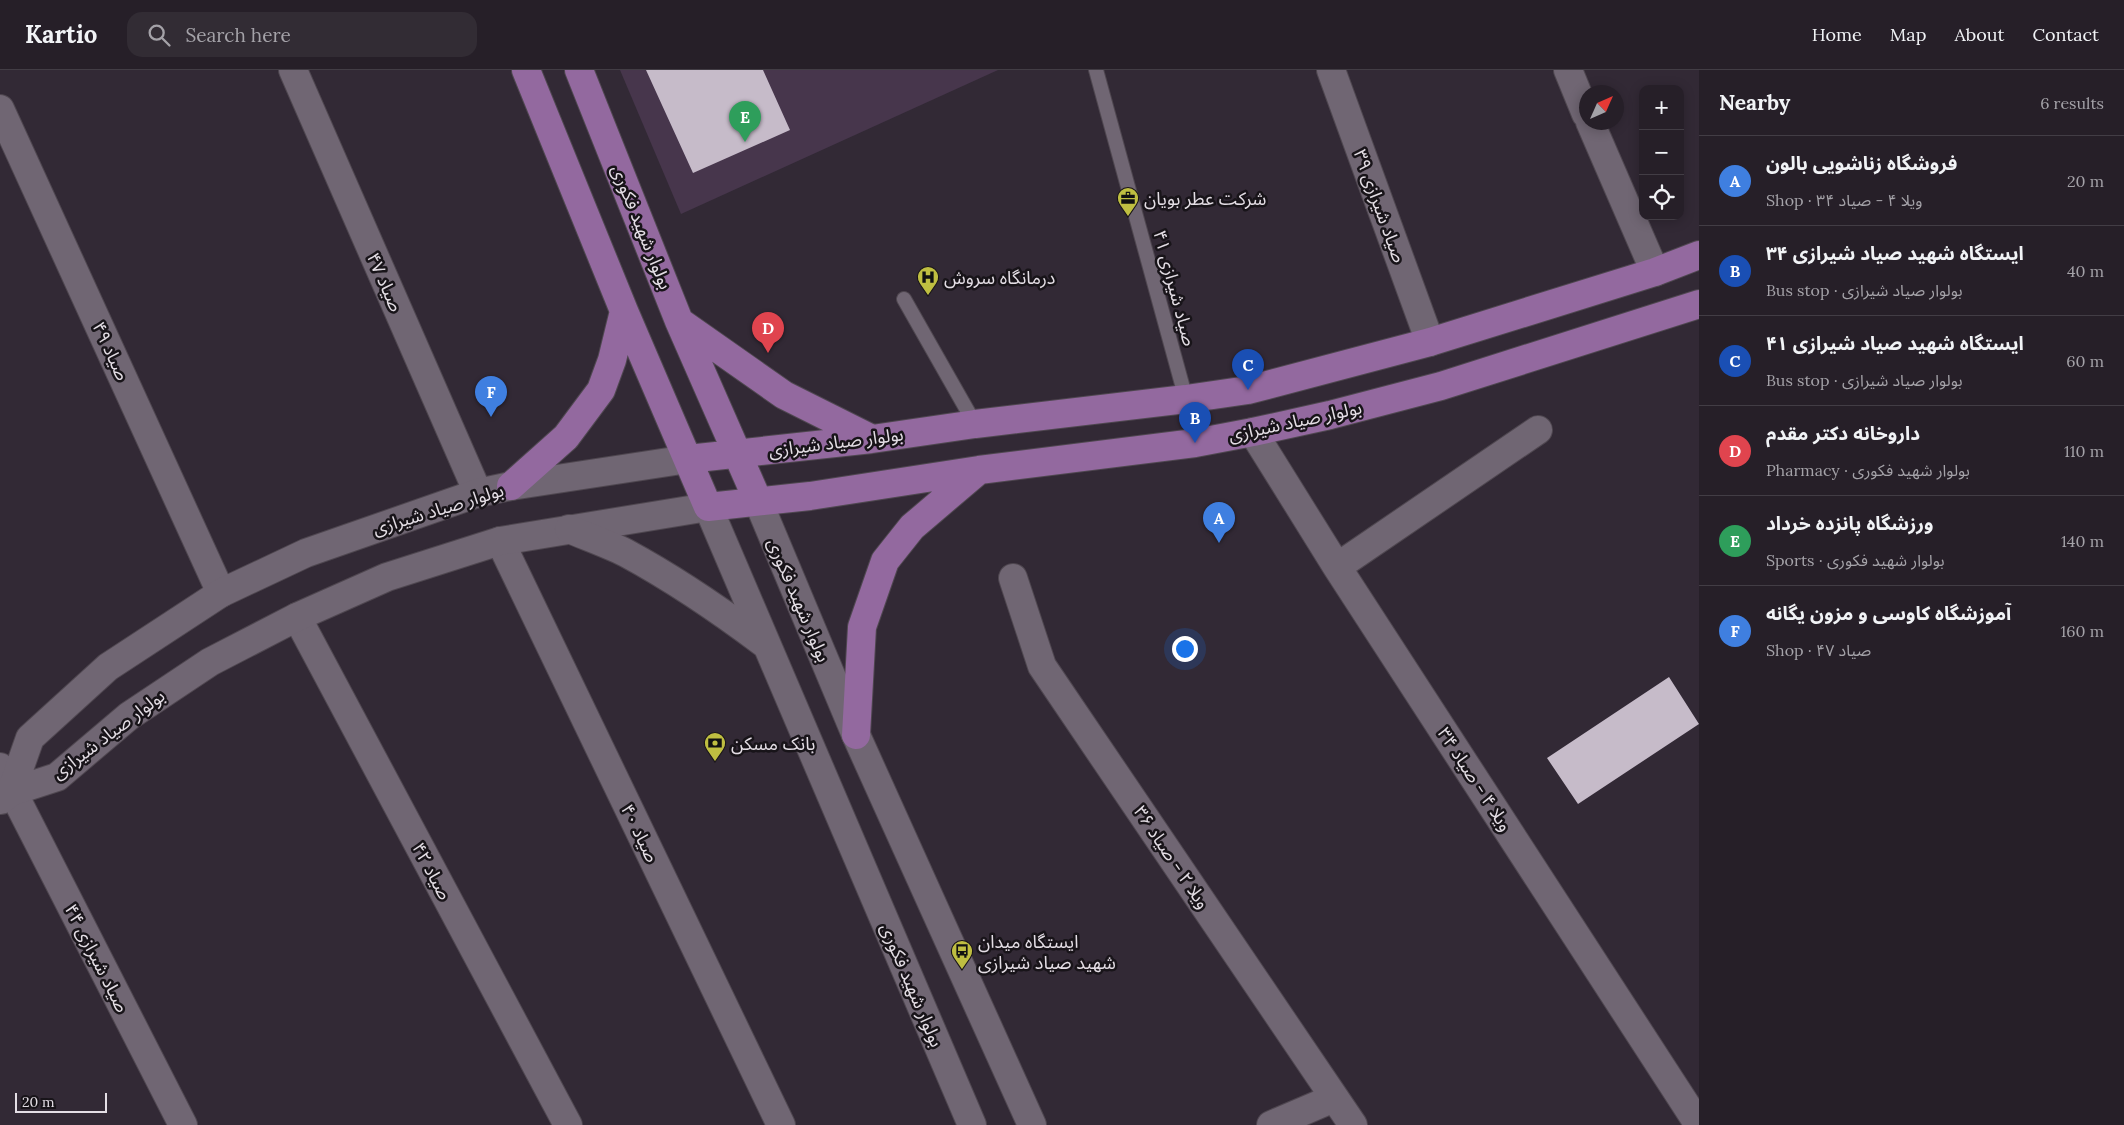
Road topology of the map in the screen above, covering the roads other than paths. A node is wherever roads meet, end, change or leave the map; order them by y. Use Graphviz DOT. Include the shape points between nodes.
graph roads {
  1 [pos="292,70"];
  2 [pos="526,70"];
  3 [pos="579,70"];
  4 [pos="1096,70"];
  5 [pos="1331,70"];
  6 [pos="1568,70"];
  7 [pos="1579,97"];
  8 [pos="0,109"];
  9 [pos="1593,130"];
  10 [pos="1699,256"];
  11 [pos="1655,272"];
  12 [pos="904,299"];
  13 [pos="1699,304"];
  14 [pos="624,311"];
  15 [pos="679,321"];
  16 [pos="1430,342"];
  17 [pos="1186,399"];
  18 [pos="975,424"];
  19 [pos="1538,430"];
  20 [pos="1253,432"];
  21 [pos="872,439"];
  22 [pos="736,454"];
  23 [pos="688,459"];
  24 [pos="979,470"];
  25 [pos="511,486"];
  26 [pos="478,493"];
  27 [pos="758,501"];
  28 [pos="708,507"];
  29 [pos="570,529"];
  30 [pos="500,541"];
  31 [pos="1337,567"];
  32 [pos="1013,578"];
  33 [pos="222,593"];
  34 [pos="297,617"];
  35 [pos="766,645"];
  36 [pos="856,735"];
  37 [pos="0,767"];
  38 [pos="4,793"];
  39 [pos="1334,1098"];
  40 [pos="183,1125"];
  41 [pos="568,1125"];
  42 [pos="781,1125"];
  43 [pos="972,1125"];
  44 [pos="1032,1125"];
  45 [pos="1271,1125"];
  46 [pos="1353,1125"];
  47 [pos="1699,1125"];
  1 -- 26 [label="street, صیاد ۴۷"];
  2 -- 14 [label="main road, بولوار شهید فکوری"];
  3 -- 15 [label="main road, بولوار شهید فکوری"];
  4 -- 17 [label="lane, صیاد شیرازی ۴۱"];
  5 -- 16 [label="street, صیاد شیرازی ۳۹"];
  6 -- 7 [label="street"];
  8 -- 33 [label="street, صیاد ۴۹"];
  9 -- 11 [label="street"];
  10 -- 11 [label="main road, بولوار صیاد شیرازی"];
  11 -- 16 [label="main road, بولوار صیاد شیرازی"];
  12 -- 18 [label="lane"];
  13 -- 20 [label="main road, بولوار صیاد شیرازی" via="1441,386"];
  14 -- 23 [label="main road, بولوار شهید فکوری"];
  14 -- 25 [label="main road" via="601,390 566,437"];
  15 -- 21 [label="main road" via="784,395"];
  15 -- 22 [label="main road, بولوار شهید فکوری"];
  16 -- 17 [label="main road, بولوار صیاد شیرازی" via="1248,390"];
  17 -- 18 [label="main road, بولوار صیاد شیرازی"];
  18 -- 21 [label="main road, بولوار صیاد شیرازی"];
  19 -- 31 [label="street"];
  20 -- 24 [label="main road, بولوار صیاد شیرازی" via="1195,443"];
  20 -- 31 [label="street, ویلا ۴ - صیاد ۳۴"];
  21 -- 22 [label="main road, بولوار صیاد شیرازی"];
  22 -- 23 [label="main road, بولوار صیاد شیرازی"];
  22 -- 27 [label="main road, بولوار شهید فکوری"];
  23 -- 25 [label="street, بولوار صیاد شیرازی"];
  23 -- 28 [label="main road, بولوار شهید فکوری"];
  24 -- 27 [label="main road, بولوار صیاد شیرازی"];
  24 -- 36 [label="main road" via="912,527 885,561 862,627"];
  25 -- 26 [label="street, بولوار صیاد شیرازی"];
  26 -- 33 [label="street, بولوار صیاد شیرازی" via="306,553"];
  27 -- 28 [label="main road, بولوار صیاد شیرازی"];
  27 -- 36 [label="street, بولوار شهید فکوری"];
  28 -- 29 [label="street, بولوار صیاد شیرازی"];
  28 -- 35 [label="street, بولوار شهید فکوری"];
  29 -- 30 [label="street, بولوار صیاد شیرازی"];
  29 -- 35 [label="street" via="625,552 722,612"];
  30 -- 34 [label="street, بولوار صیاد شیرازی" via="387,576"];
  30 -- 42 [label="street, صیاد ۴۰"];
  31 -- 47 [label="street, ویلا ۴ - صیاد ۳۴"];
  32 -- 39 [label="street, ویلا ۲ - صیاد ۳۶" via="1042,666"];
  33 -- 38 [label="street, بولوار صیاد شیرازی" via="108,667 30,738"];
  34 -- 38 [label="street, بولوار صیاد شیرازی" via="210,662 129,716 58,777"];
  34 -- 41 [label="street, صیاد ۴۲"];
  35 -- 43 [label="street, بولوار شهید فکوری"];
  36 -- 44 [label="street, بولوار شهید فکوری"];
  37 -- 38 [label="street, صیاد شیرازی ۴۴"];
  38 -- 40 [label="street, صیاد شیرازی ۴۴"];
  39 -- 45 [label="street"];
  39 -- 46 [label="street, ویلا ۲ - صیاد ۳۶"];
}
